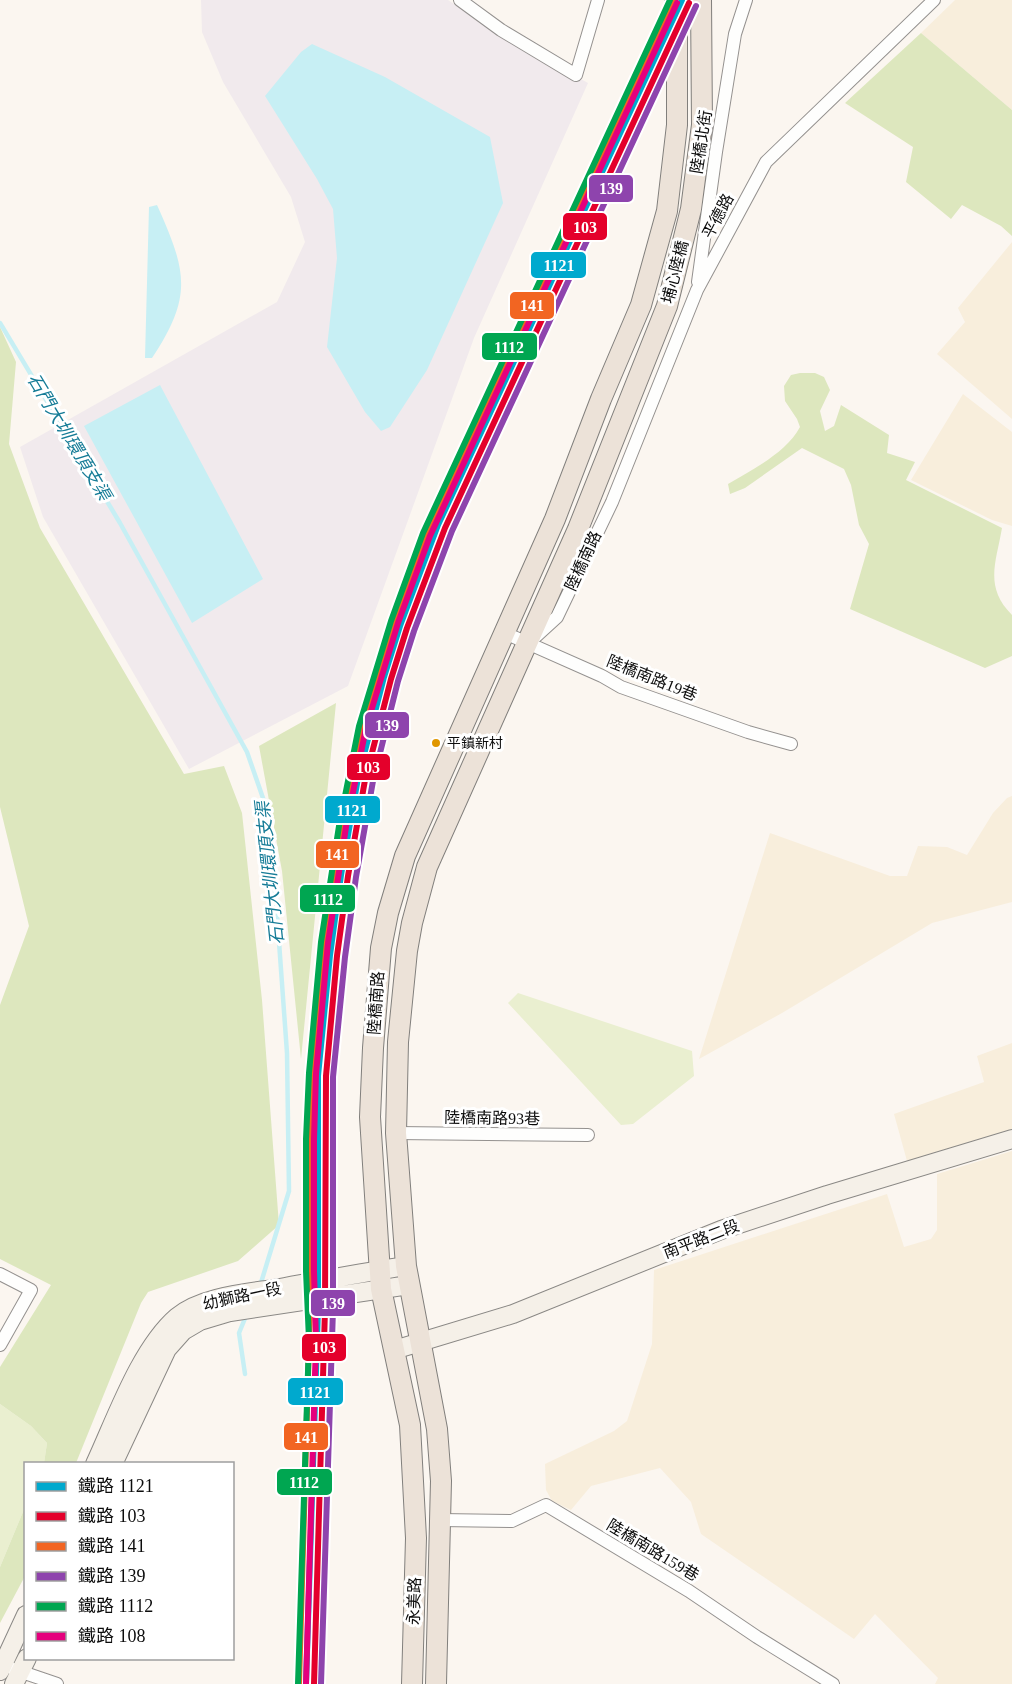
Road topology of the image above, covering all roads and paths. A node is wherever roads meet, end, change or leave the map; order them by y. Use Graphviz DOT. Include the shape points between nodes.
graph roads {
  1 [pos="460,0"];
  2 [pos="598,0"];
  3 [pos="675,0"];
  4 [pos="746,0"];
  5 [pos="934,0"];
  6 [pos="702,7"];
  7 [pos="697,290"];
  8 [pos="612,502"];
  9 [pos="555,519"];
  10 [pos="578,529"];
  11 [pos="505,633"];
  12 [pos="527,644"];
  13 [pos="791,744"];
  14 [pos="396,1133"];
  15 [pos="588,1136"];
  16 [pos="1012,1139"];
  17 [pos="379,1270"];
  18 [pos="0,1274"];
  19 [pos="408,1276"];
  20 [pos="381,1289"];
  21 [pos="420,1343"];
  22 [pos="0,1345"];
  23 [pos="394,1350"];
  24 [pos="96,1462"];
  25 [pos="114,1462"];
  26 [pos="415,1519"];
  27 [pos="440,1520"];
  28 [pos="24,1619"];
  29 [pos="2,1667"];
  30 [pos="21,1672"];
  31 [pos="57,1684"];
  32 [pos="412,1684"];
  33 [pos="436,1684"];
  34 [pos="833,1684"];
  1 -- 2 [label="street" via="576,75"];
  3 -- 9 [label="main road, 埔心陸橋" via="677,126 666,211 641,305"];
  4 -- 7 [label="street, 陸橋北街" via="735,34"];
  5 -- 7 [label="street, 平德路" via="766,162"];
  6 -- 10 [label="main road, 埔心陸橋" via="702,126 691,209 667,306"];
  7 -- 8 [label="street, 平德路"];
  8 -- 12 [label="street, 陸橋南路" via="557,617"];
  9 -- 11 [label="main road, 陸橋南路"];
  10 -- 12 [label="main road, 陸橋南路"];
  11 -- 12 [label="street, 陸橋南路19巷"];
  11 -- 17 [label="main road, 陸橋南路" via="405,856 381,948 370,1117"];
  12 -- 13 [label="street, 陸橋南路19巷" via="621,687"];
  12 -- 14 [label="main road, 陸橋南路" via="426,867 407,951 398,1042"];
  14 -- 15 [label="street, 陸橋南路93巷"];
  14 -- 19 [label="main road, 陸橋南路"];
  16 -- 21 [label="street, 南平路二段" via="721,1230 513,1314"];
  17 -- 19 [label="street, 幼獅路一段"];
  17 -- 20 [label="main road, 陸橋南路"];
  17 -- 24 [label="street, 幼獅路一段" via="193,1306 177,1317 145,1356"];
  18 -- 22 [label="street" via="32,1290"];
  19 -- 20 [label="street, 幼獅路一段"];
  19 -- 21 [label="main road, 陸橋南路"];
  20 -- 23 [label="main road, 陸橋南路"];
  20 -- 25 [label="street, 幼獅路一段" via="230,1312 183,1331 167,1349"];
  21 -- 23 [label="street, 南平路二段"];
  21 -- 27 [label="main road, 陸橋南路" via="436,1429"];
  23 -- 26 [label="main road, 陸橋南路" via="410,1425"];
  26 -- 32 [label="main road, 永美路"];
  27 -- 33 [label="main road, 永美路"];
  27 -- 34 [label="street, 陸橋南路159巷" via="512,1521 546,1505"];
  28 -- 29 [label="street"];
  29 -- 30 [label="street"];
  30 -- 31 [label="street"];
}
